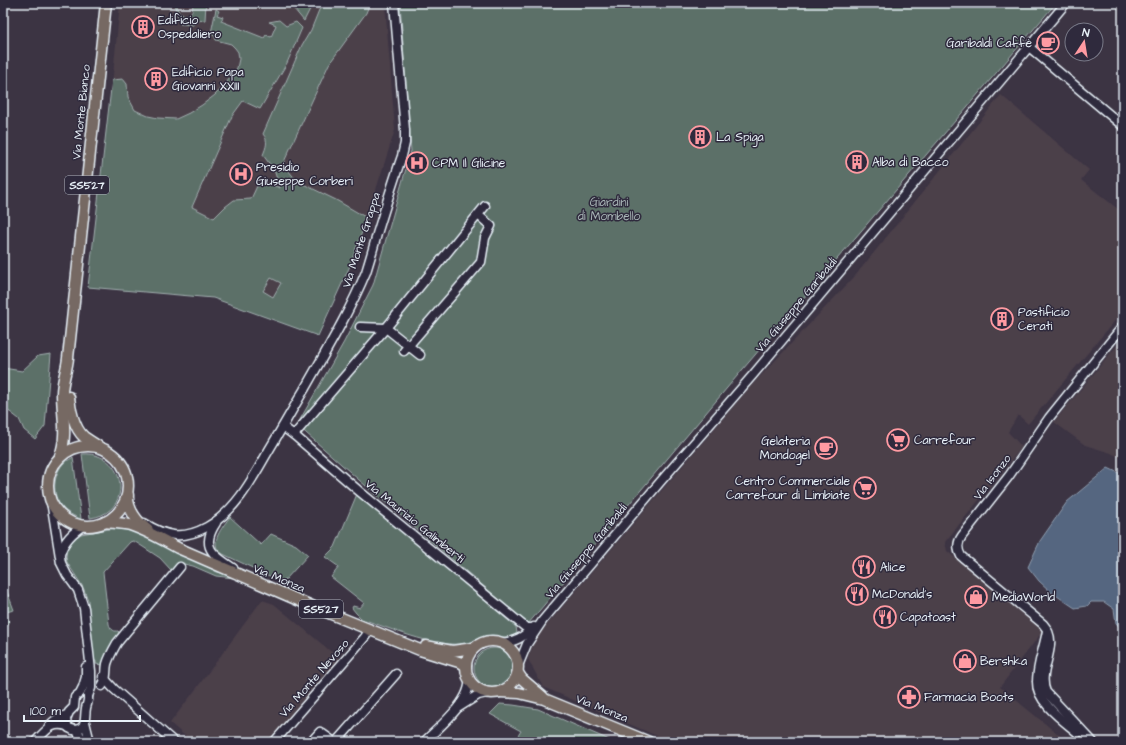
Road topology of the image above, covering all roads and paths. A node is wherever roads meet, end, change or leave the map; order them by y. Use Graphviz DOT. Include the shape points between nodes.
graph roads {
  1 [pos="106,3"];
  2 [pos="394,3"];
  3 [pos="1066,3"];
  4 [pos="1029,47"];
  5 [pos="1123,126"];
  6 [pos="485,206"];
  7 [pos="478,215"];
  8 [pos="1123,326"];
  9 [pos="360,327"];
  10 [pos="386,328"];
  11 [pos="406,348"];
  12 [pos="420,355"];
  13 [pos="67,366"];
  14 [pos="283,427"];
  15 [pos="294,435"];
  16 [pos="103,449"];
  17 [pos="60,456"];
  18 [pos="128,488"];
  19 [pos="51,501"];
  20 [pos="137,518"];
  21 [pos="217,520"];
  22 [pos="105,522"];
  23 [pos="84,525"];
  24 [pos="159,538"];
  25 [pos="60,559"];
  26 [pos="180,567"];
  27 [pos="250,580"];
  28 [pos="543,620"];
  29 [pos="534,628"];
  30 [pos="370,629"];
  31 [pos="87,633"];
  32 [pos="391,637"];
  33 [pos="501,643"];
  34 [pos="474,648"];
  35 [pos="466,666"];
  36 [pos="518,670"];
  37 [pos="91,671"];
  38 [pos="396,674"];
  39 [pos="104,676"];
  40 [pos="469,678"];
  41 [pos="500,692"];
  42 [pos="487,693"];
  43 [pos="85,697"];
  44 [pos="544,698"];
  45 [pos="458,707"];
  46 [pos="67,715"];
  47 [pos="85,722"];
  48 [pos="70,728"];
  49 [pos="45,732"];
  50 [pos="35,742"];
  51 [pos="84,742"];
  52 [pos="90,742"];
  53 [pos="174,742"];
  54 [pos="274,742"];
  55 [pos="311,742"];
  56 [pos="335,742"];
  57 [pos="424,742"];
  58 [pos="649,742"];
  59 [pos="1092,742"];
  1 -- 13 [label="main road, Via Monte Bianco / SS527"];
  2 -- 14 [label="street, Via Monte Grappa" via="404,130 402,156 367,269 357,293"];
  3 -- 4 [label="street, Via Giuseppe Garibaldi"];
  4 -- 5 [label="street"];
  4 -- 28 [label="street, Via Giuseppe Garibaldi"];
  6 -- 7 [label="street"];
  7 -- 10 [label="street"];
  7 -- 11 [label="street" via="490,226 484,238 481,262"];
  8 -- 59 [label="street, Via Isonzo" via="1049,418 1009,476 959,540 958,545 961,556 1047,628 1050,641 1043,682 1046,692"];
  9 -- 10 [label="street"];
  10 -- 11 [label="street"];
  10 -- 15 [label="street"];
  11 -- 12 [label="street"];
  13 -- 16 [label="main road, Via Monte Bianco / SS527" via="70,408 74,420 84,437"];
  13 -- 17 [label="main road, Via Monte Bianco / SS527" via="62,392 64,444"];
  14 -- 15 [label="street, Via Maurizio Galimberti"];
  14 -- 21 [label="street, Via Monte Grappa" via="239,497"];
  15 -- 29 [label="street, Via Maurizio Galimberti" via="525,627"];
  16 -- 17 [label="main road, SS527" via="88,445 80,446"];
  16 -- 18 [label="main road, SS527" via="118,459 127,477"];
  17 -- 19 [label="main road, SS527" via="49,477"];
  18 -- 20 [label="main road, Via Monza / SS527" via="127,501"];
  18 -- 22 [label="main road, SS527" via="122,508 112,519"];
  19 -- 23 [label="main road, SS527" via="61,515 75,524"];
  19 -- 25 [label="street"];
  20 -- 21 [label="street, Via Monte Grappa" via="157,531 171,535 197,532"];
  20 -- 24 [label="main road, Via Monza / SS527" via="146,529"];
  21 -- 27 [label="street, Via Monte Grappa" via="209,538 213,553"];
  22 -- 23 [label="main road, SS527"];
  22 -- 24 [label="main road, Via Monza / SS527" via="129,525"];
  23 -- 25 [label="street" via="68,538"];
  24 -- 27 [label="main road, Via Monza / SS527"];
  25 -- 31 [label="street" via="82,600"];
  26 -- 39 [label="street" via="117,643"];
  27 -- 30 [label="main road, Via Monza / SS527"];
  28 -- 29 [label="street, Via Giuseppe Garibaldi"];
  28 -- 36 [label="street, Via Giuseppe Garibaldi" via="527,644"];
  29 -- 33 [label="street, Via Giuseppe Garibaldi" via="517,640"];
  30 -- 32 [label="main road, Via Monza / SS527"];
  30 -- 54 [label="street, Via Monte Nevoso"];
  31 -- 37 [label="street"];
  31 -- 43 [label="street" via="86,677 83,687"];
  32 -- 34 [label="main road, Via Monza / SS527" via="441,649"];
  32 -- 35 [label="main road, Via Monza / SS527"];
  33 -- 34 [label="main road" via="487,642"];
  33 -- 36 [label="main road" via="508,646 517,658"];
  34 -- 35 [label="main road"];
  35 -- 40 [label="main road"];
  36 -- 41 [label="main road" via="511,686"];
  36 -- 44 [label="main road, Via Monza" via="522,680"];
  37 -- 39 [label="street"];
  37 -- 43 [label="street" via="91,688"];
  38 -- 56 [label="street"];
  39 -- 43 [label="street" via="95,689"];
  39 -- 53 [label="street" via="114,689"];
  40 -- 42 [label="main road" via="476,688"];
  40 -- 45 [label="street" via="468,690"];
  41 -- 42 [label="main road"];
  41 -- 44 [label="main road, Via Monza"];
  42 -- 45 [label="street" via="478,695"];
  43 -- 46 [label="street" via="75,697 74,707"];
  43 -- 47 [label="street"];
  44 -- 58 [label="main road, Via Monza"];
  45 -- 57 [label="street"];
  46 -- 48 [label="street" via="66,723"];
  46 -- 49 [label="street" via="52,722"];
  47 -- 48 [label="street" via="79,729"];
  47 -- 52 [label="street"];
  48 -- 49 [label="street" via="58,724"];
  48 -- 51 [label="street" via="79,734"];
  49 -- 50 [label="street"];
  55 -- 56 [label="street" via="320,732"];
}
